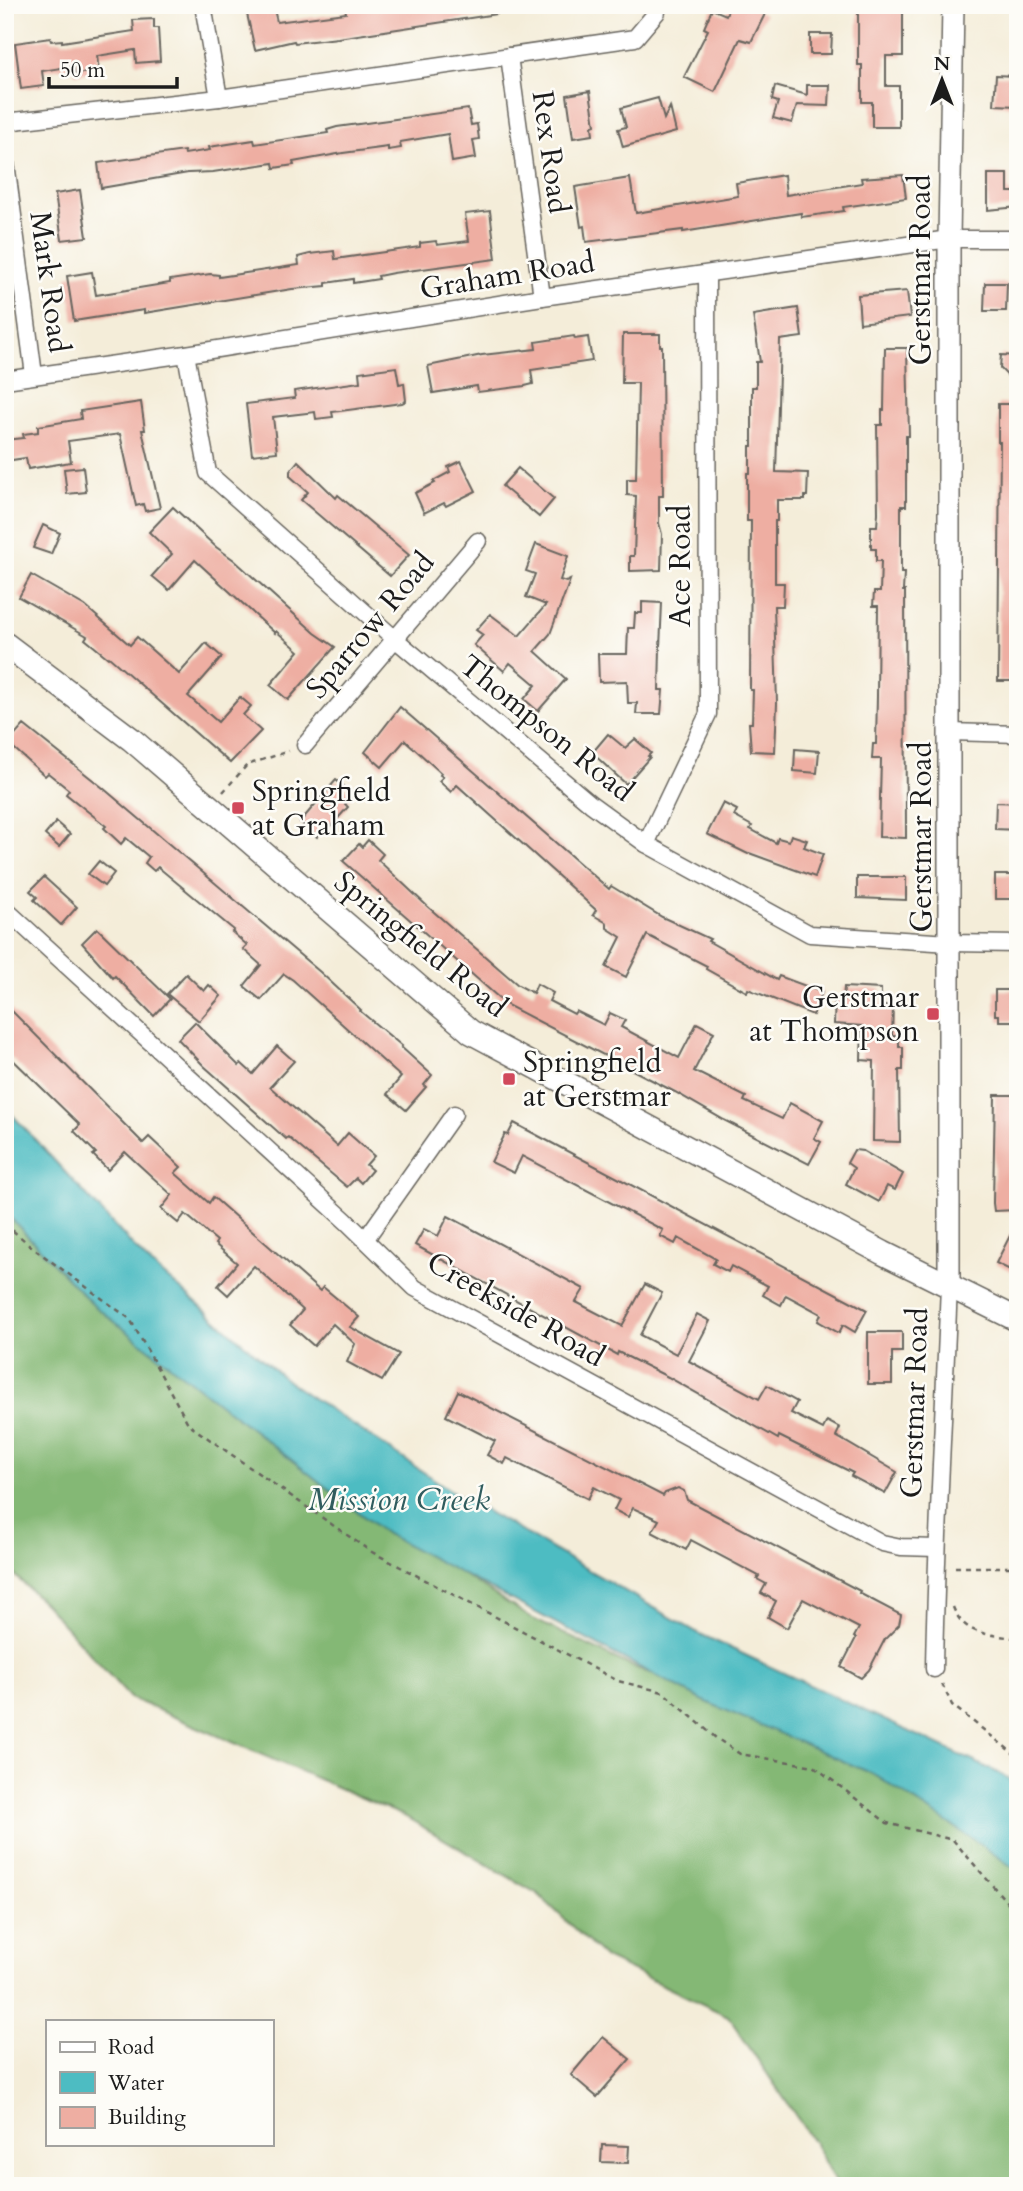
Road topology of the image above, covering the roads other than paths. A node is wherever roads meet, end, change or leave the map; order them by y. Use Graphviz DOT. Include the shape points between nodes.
graph roads {
  1 [pos="203,5"];
  2 [pos="953,5"];
  3 [pos="657,8"];
  4 [pos="509,56"];
  5 [pos="219,98"];
  6 [pos="5,122"];
  7 [pos="5,155"];
  8 [pos="949,239"];
  9 [pos="1018,239"];
  10 [pos="707,274"];
  11 [pos="542,297"];
  12 [pos="186,354"];
  13 [pos="34,375"];
  14 [pos="5,380"];
  15 [pos="478,541"];
  16 [pos="395,639"];
  17 [pos="8,648"];
  18 [pos="950,732"];
  19 [pos="1018,734"];
  20 [pos="305,745"];
  21 [pos="646,844"];
  22 [pos="5,908"];
  23 [pos="950,943"];
  24 [pos="1018,944"];
  25 [pos="454,1114"];
  26 [pos="365,1240"];
  27 [pos="949,1285"];
  28 [pos="1018,1320"];
  29 [pos="936,1548"];
  30 [pos="934,1669"];
  1 -- 5 [label="street"];
  2 -- 8 [label="street, Gerstmar Road"];
  3 -- 4 [label="street" via="635,38"];
  4 -- 5 [label="street"];
  4 -- 11 [label="street, Rex Road"];
  5 -- 6 [label="street"];
  7 -- 13 [label="street, Mark Road"];
  8 -- 9 [label="street, Graham Road"];
  8 -- 10 [label="street, Graham Road"];
  8 -- 18 [label="street, Gerstmar Road"];
  10 -- 11 [label="street, Graham Road"];
  10 -- 21 [label="street, Ace Road" via="708,714"];
  11 -- 12 [label="street, Graham Road"];
  12 -- 13 [label="street, Graham Road"];
  12 -- 16 [label="street, Thompson Road" via="208,473"];
  13 -- 14 [label="street, Graham Road"];
  15 -- 16 [label="street, Sparrow Road"];
  16 -- 20 [label="street, Sparrow Road"];
  16 -- 21 [label="street, Thompson Road" via="591,804"];
  17 -- 27 [label="main road, Springfield Road" via="131,739 471,1032"];
  18 -- 19 [label="street"];
  18 -- 23 [label="street, Gerstmar Road"];
  21 -- 23 [label="street, Thompson Road" via="810,934"];
  22 -- 26 [label="street, Creekside Road"];
  23 -- 24 [label="street, Thompson Road"];
  23 -- 27 [label="street, Gerstmar Road"];
  25 -- 26 [label="street"];
  26 -- 29 [label="street, Creekside Road" via="415,1288 882,1543"];
  27 -- 28 [label="main road, Springfield Road"];
  27 -- 29 [label="street, Gerstmar Road"];
  29 -- 30 [label="street, Gerstmar Road"];
}
